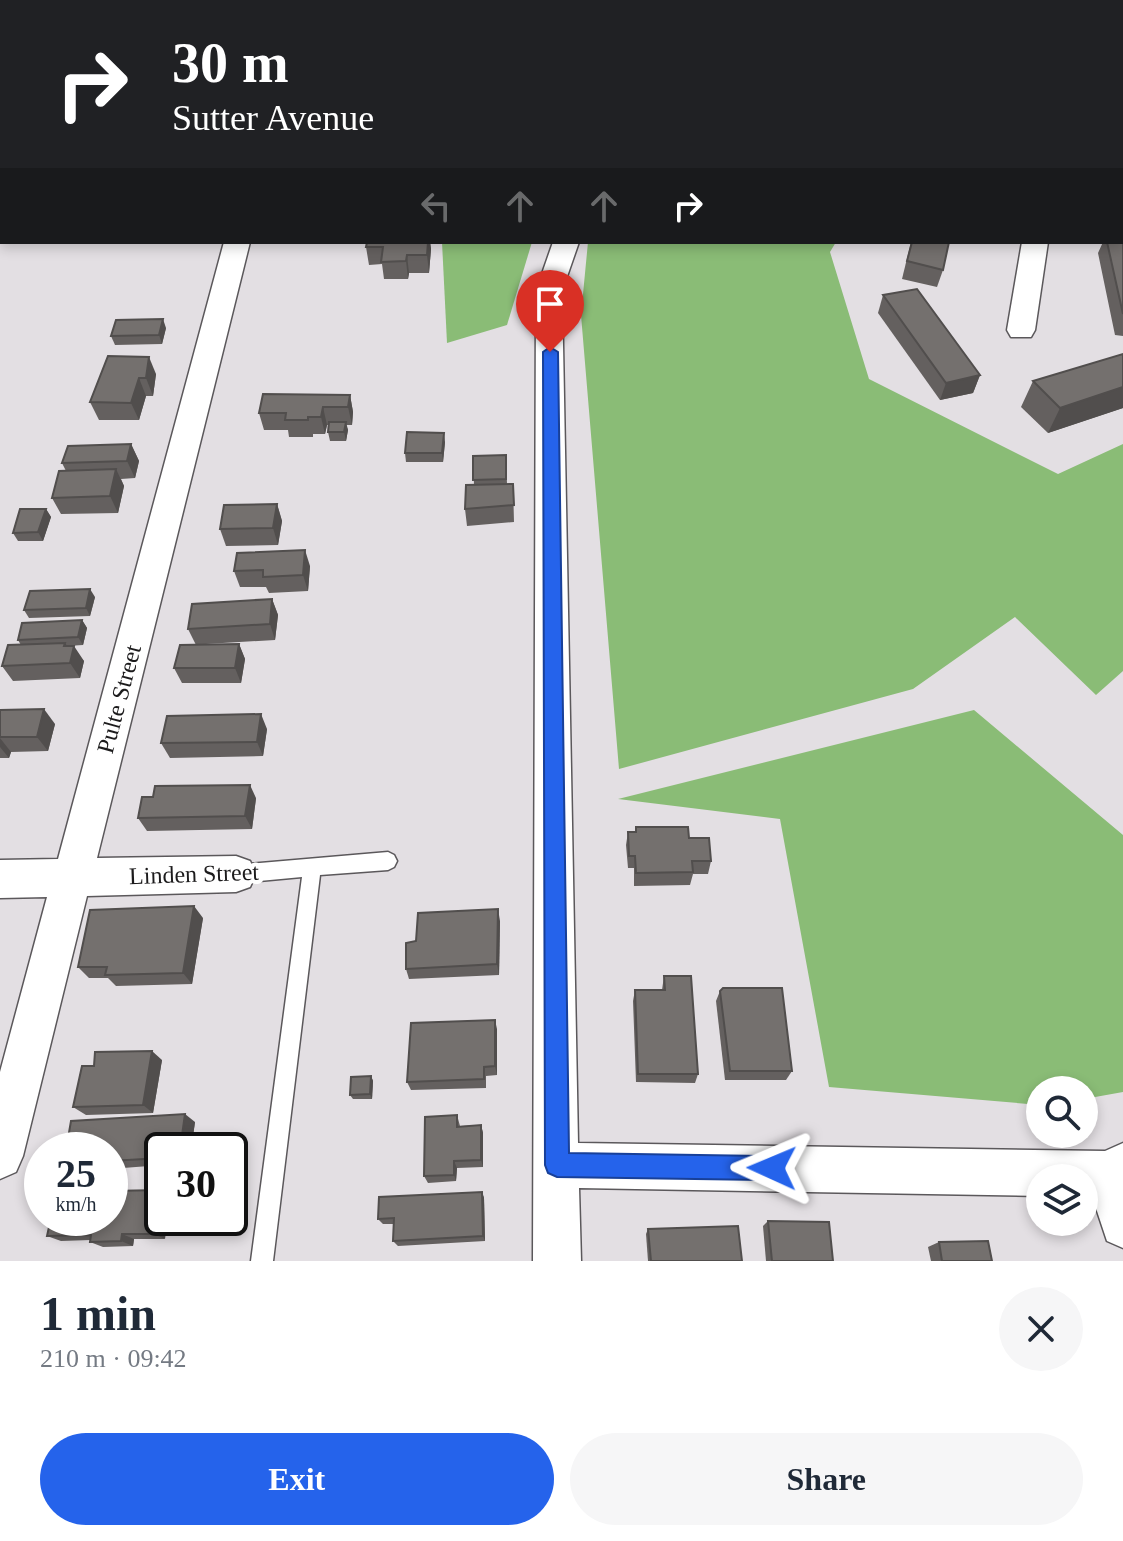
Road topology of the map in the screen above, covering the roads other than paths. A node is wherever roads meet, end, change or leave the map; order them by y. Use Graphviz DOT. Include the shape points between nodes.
graph roads {
  1 [pos="236,244"];
  2 [pos="565,244"];
  3 [pos="1035,244"];
  4 [pos="1021,330"];
  5 [pos="388,861"];
  6 [pos="312,869"];
  7 [pos="236,874"];
  8 [pos="72,878"];
  9 [pos="0,879"];
  10 [pos="0,1156"];
  11 [pos="557,1165"];
  12 [pos="1116,1170"];
  13 [pos="1123,1225"];
  14 [pos="262,1261"];
  15 [pos="557,1261"];
  1 -- 8 [label="street, Pulte Street"];
  2 -- 11 [label="street" via="549,291"];
  3 -- 4 [label="street"];
  5 -- 6 [label="lane, Linden Street"];
  6 -- 7 [label="lane, Linden Street"];
  6 -- 14 [label="lane"];
  7 -- 8 [label="street, Linden Street"];
  8 -- 9 [label="street, Linden Street"];
  8 -- 10 [label="street, Pulte Street"];
  11 -- 12 [label="street"];
  11 -- 15 [label="street"];
  12 -- 13 [label="street"];
}
